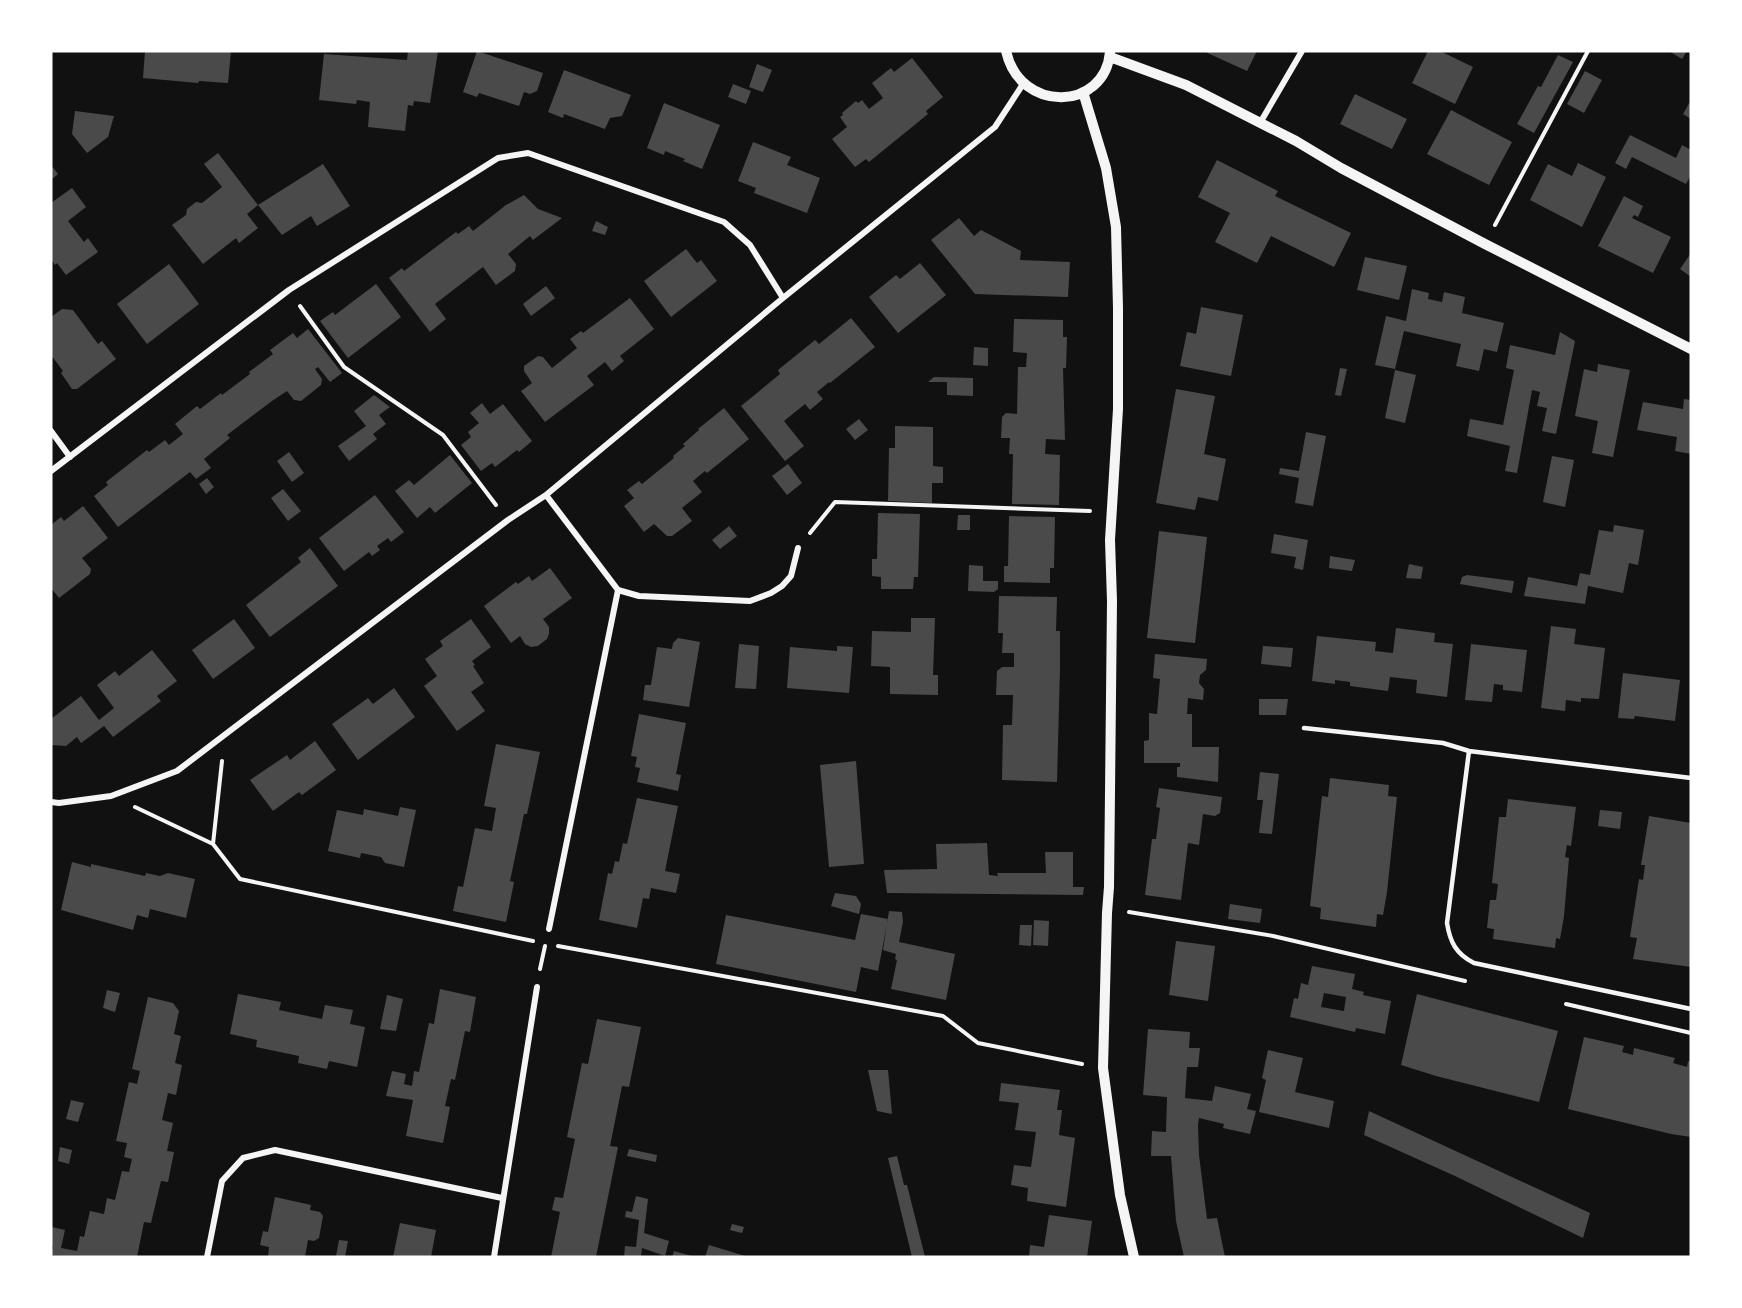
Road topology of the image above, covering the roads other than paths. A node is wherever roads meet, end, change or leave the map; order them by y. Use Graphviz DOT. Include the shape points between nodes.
graph roads {
  1 [pos="1006,51"];
  2 [pos="1302,51"];
  3 [pos="1110,54"];
  4 [pos="1023,84"];
  5 [pos="1083,92"];
  6 [pos="1260,123"];
  7 [pos="783,298"];
  8 [pos="1691,349"];
  9 [pos="51,431"];
  10 [pos="70,457"];
  11 [pos="51,471"];
  12 [pos="546,495"];
  13 [pos="798,548"];
  14 [pos="618,590"];
  15 [pos="1304,728"];
  16 [pos="1469,751"];
  17 [pos="1691,778"];
  18 [pos="51,802"];
  19 [pos="549,929"];
  20 [pos="537,987"];
  21 [pos="1691,1009"];
  22 [pos="502,1198"];
  23 [pos="207,1257"];
  24 [pos="494,1257"];
  25 [pos="1134,1257"];
  1 -- 4 [label="street"];
  2 -- 6 [label="street"];
  3 -- 5 [label="street" via="1100,77"];
  3 -- 6 [label="street" via="1186,85"];
  4 -- 5 [label="street" via="1046,96"];
  4 -- 7 [label="street" via="995,127"];
  5 -- 25 [label="street" via="1106,168 1116,227 1118,409 1110,540 1109,887 1103,1068 1120,1195"];
  6 -- 8 [label="street"];
  7 -- 10 [label="street" via="750,245 724,222 528,153 498,158 289,290"];
  7 -- 12 [label="street"];
  9 -- 10 [label="street"];
  10 -- 11 [label="street"];
  12 -- 14 [label="street"];
  12 -- 18 [label="street" via="177,771 111,796"];
  13 -- 14 [label="street" via="791,576 782,586 750,601 639,596"];
  14 -- 19 [label="street"];
  15 -- 16 [label="lane" via="1443,743"];
  16 -- 17 [label="lane"];
  16 -- 21 [label="lane" via="1447,923 1455,949 1474,963"];
  20 -- 22 [label="street"];
  22 -- 23 [label="street" via="275,1150 243,1158 222,1180"];
  22 -- 24 [label="street"];
}
